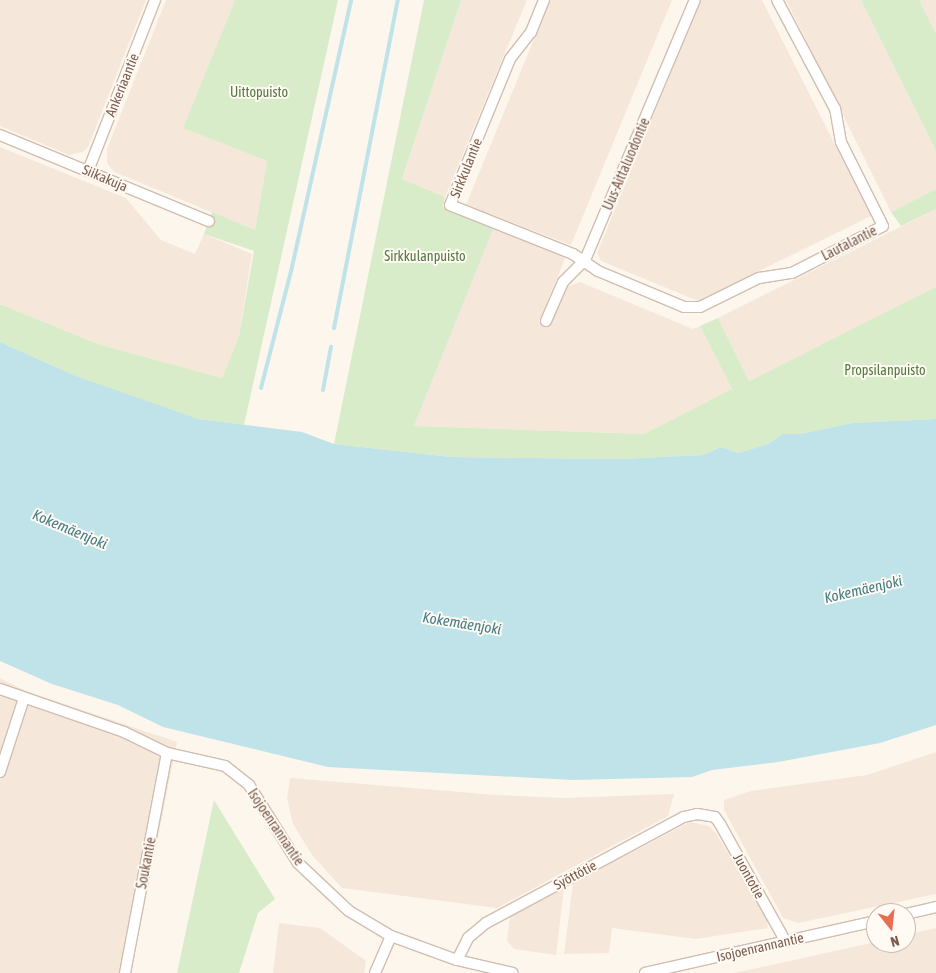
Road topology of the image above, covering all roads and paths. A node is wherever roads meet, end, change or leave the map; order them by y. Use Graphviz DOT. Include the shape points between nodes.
graph roads {
  1 [pos="155,0"];
  2 [pos="544,0"];
  3 [pos="695,0"];
  4 [pos="777,0"];
  5 [pos="0,135"];
  6 [pos="88,171"];
  7 [pos="209,221"];
  8 [pos="585,260"];
  9 [pos="546,321"];
  10 [pos="0,689"];
  11 [pos="24,698"];
  12 [pos="167,753"];
  13 [pos="0,772"];
  14 [pos="708,815"];
  15 [pos="936,907"];
  16 [pos="916,912"];
  17 [pos="866,923"];
  18 [pos="391,936"];
  19 [pos="786,942"];
  20 [pos="457,960"];
  21 [pos="125,973"];
  22 [pos="375,973"];
  23 [pos="514,973"];
  24 [pos="645,973"];
  1 -- 6 [label="street, Ankeriaantie"];
  2 -- 8 [label="street, Sirkkulantie" via="531,32 510,59 450,205"];
  3 -- 8 [label="street, Uus-Aittaluodontie"];
  4 -- 8 [label="street, Lautalantie" via="835,109 841,142 883,226 792,273 759,278 700,307 675,303 598,271"];
  5 -- 6 [label="street, Siikakuja"];
  6 -- 7 [label="street, Siikakuja"];
  8 -- 9 [label="street, Uus-Aittaluodontie" via="563,282"];
  10 -- 11 [label="street, Isojoenrannantie"];
  11 -- 12 [label="street, Isojoenrannantie" via="124,732"];
  11 -- 13 [label="street"];
  12 -- 18 [label="street, Isojoenrannantie" via="225,766 235,772 262,803 298,863 349,911"];
  12 -- 21 [label="street, Soukantie"];
  14 -- 19 [label="street, Juontotie" via="720,824"];
  14 -- 20 [label="street, Syöttötie" via="684,817 486,923 468,938"];
  15 -- 16 [label="street"];
  17 -- 19 [label="street, Isojoenrannantie"];
  18 -- 20 [label="street, Isojoenrannantie"];
  18 -- 22 [label="street"];
  19 -- 24 [label="street, Isojoenrannantie"];
  20 -- 23 [label="street, Isojoenrannantie"];
}
